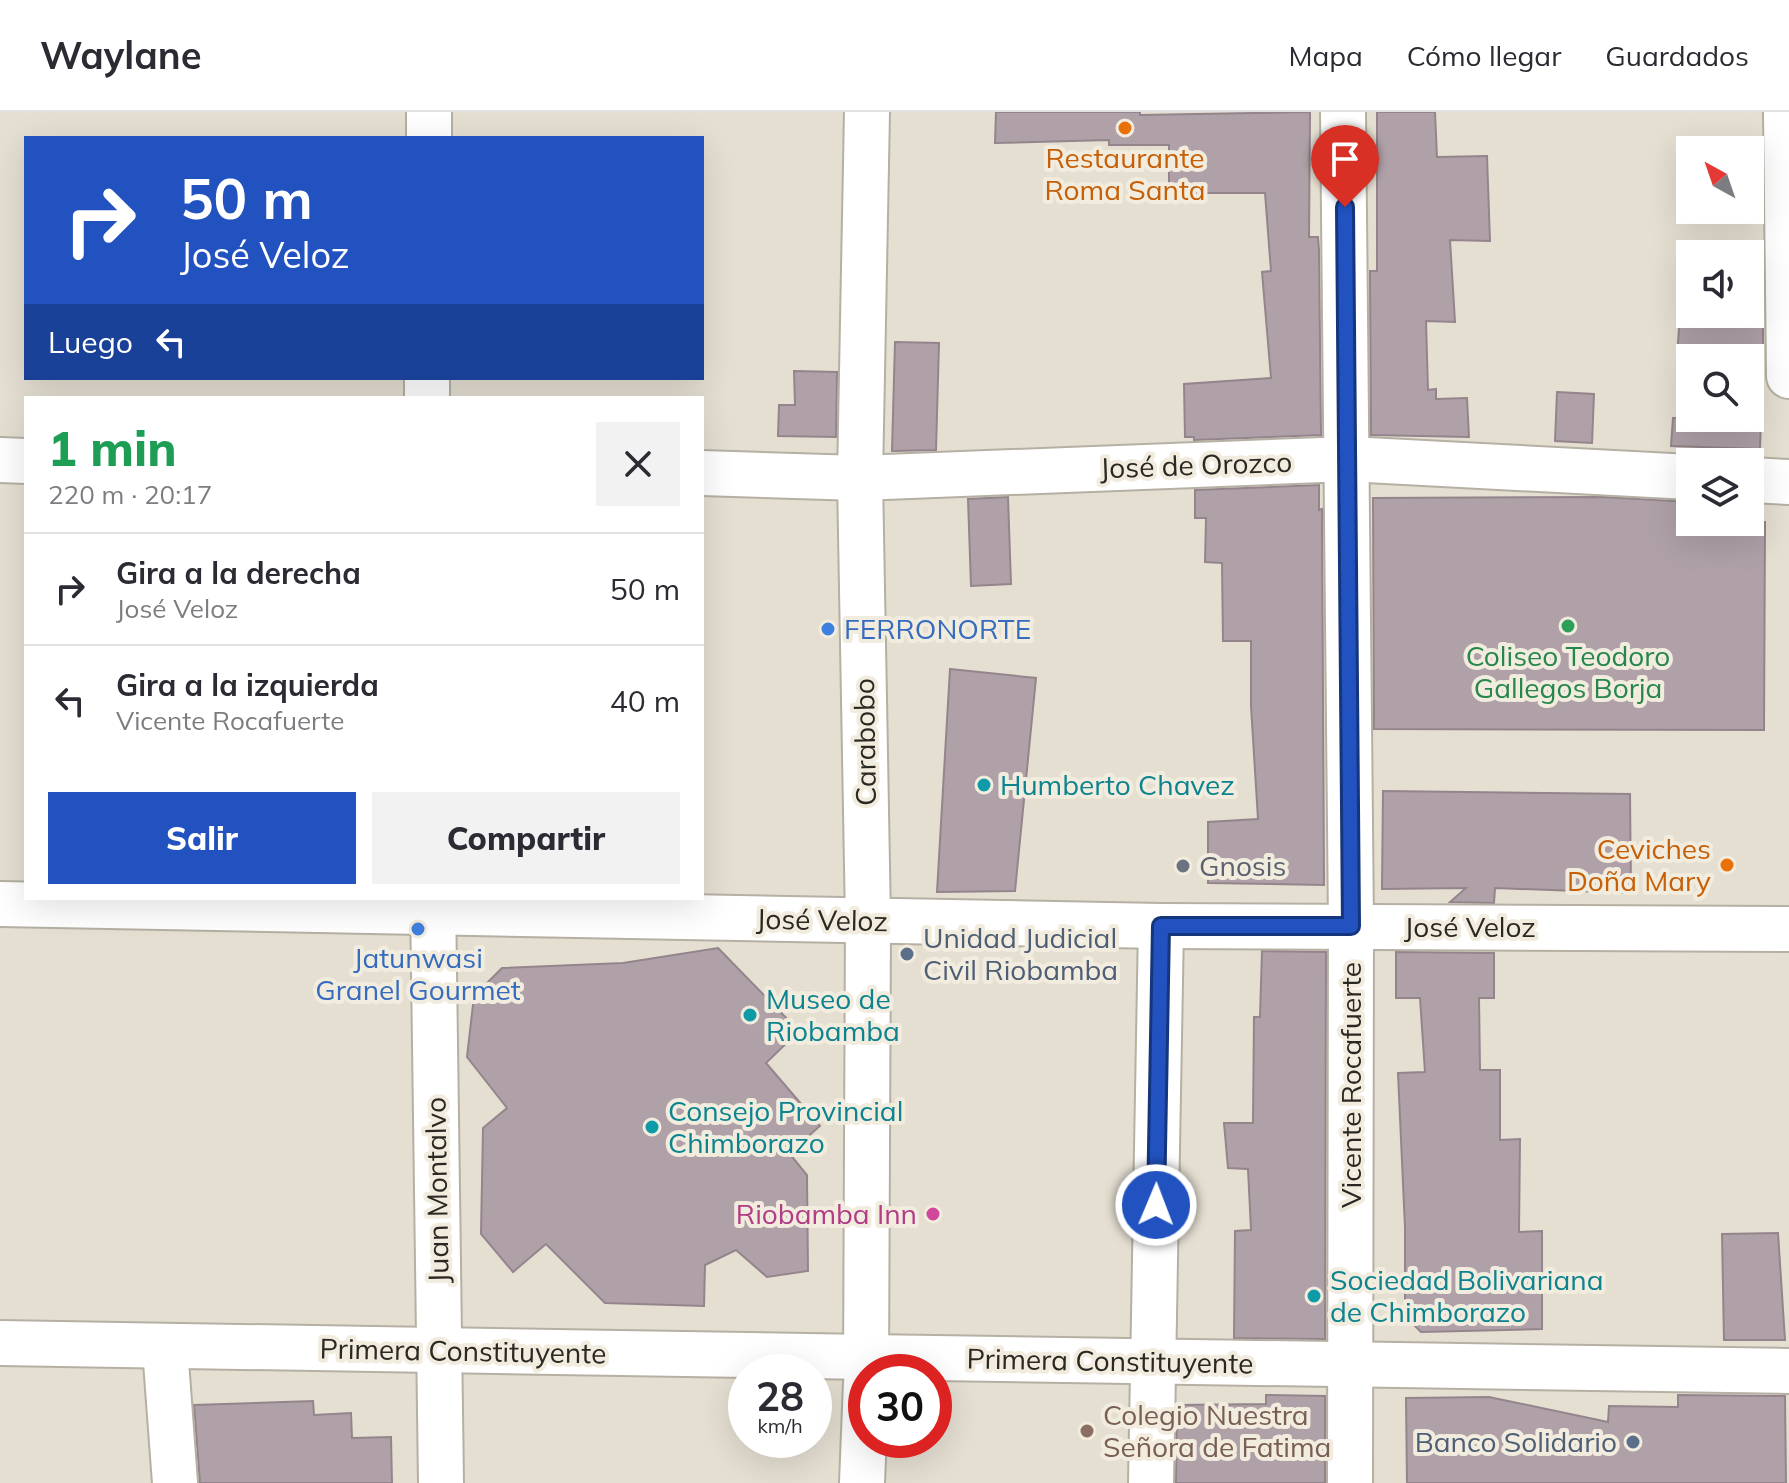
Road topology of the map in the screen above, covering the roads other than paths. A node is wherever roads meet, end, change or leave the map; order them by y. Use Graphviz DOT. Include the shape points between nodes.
graph roads {
  1 [pos="429,112"];
  2 [pos="867,112"];
  3 [pos="1343,112"];
  4 [pos="1786,112"];
  5 [pos="429,136"];
  6 [pos="1789,376"];
  7 [pos="1348,459"];
  8 [pos="0,460"];
  9 [pos="24,461"];
  10 [pos="704,473"];
  11 [pos="1676,476"];
  12 [pos="860,478"];
  13 [pos="1764,481"];
  14 [pos="1789,482"];
  15 [pos="0,904"];
  16 [pos="433,905"];
  17 [pos="868,921"];
  18 [pos="1161,926"];
  19 [pos="1351,926"];
  20 [pos="1789,929"];
  21 [pos="0,1343"];
  22 [pos="165,1348"];
  23 [pos="439,1349"];
  24 [pos="866,1354"];
  25 [pos="1153,1362"];
  26 [pos="1350,1364"];
  27 [pos="952,1368"];
  28 [pos="848,1370"];
  29 [pos="1789,1371"];
  30 [pos="863,1458"];
  31 [pos="175,1483"];
  32 [pos="441,1483"];
  33 [pos="862,1483"];
  34 [pos="1151,1483"];
  35 [pos="1350,1483"];
  1 -- 5 [label="street"];
  2 -- 12 [label="street, Carabobo"];
  3 -- 7 [label="street, Vicente Rocafuerte"];
  4 -- 6 [label="street"];
  7 -- 11 [label="street, José de Orozco"];
  7 -- 12 [label="street, José de Orozco"];
  7 -- 19 [label="street, Vicente Rocafuerte"];
  8 -- 9 [label="street"];
  10 -- 12 [label="street, José de Orozco"];
  12 -- 17 [label="street, Carabobo"];
  13 -- 14 [label="street"];
  15 -- 16 [label="street, José Veloz"];
  16 -- 17 [label="street, José Veloz"];
  16 -- 23 [label="street, Juan Montalvo"];
  17 -- 18 [label="street, José Veloz"];
  17 -- 24 [label="street, Carabobo"];
  18 -- 19 [label="street, José Veloz"];
  18 -- 25 [label="street"];
  19 -- 20 [label="street, José Veloz"];
  19 -- 26 [label="street, Vicente Rocafuerte"];
  21 -- 22 [label="street, Primera Constituyente"];
  22 -- 23 [label="street, Primera Constituyente"];
  22 -- 31 [label="street"];
  23 -- 28 [label="street, Primera Constituyente"];
  23 -- 32 [label="street, Juan Montalvo"];
  25 -- 26 [label="street, Primera Constituyente"];
  25 -- 27 [label="street, Primera Constituyente"];
  25 -- 34 [label="street"];
  26 -- 29 [label="street, Primera Constituyente"];
  26 -- 35 [label="street, Vicente Rocafuerte"];
  30 -- 33 [label="street, Carabobo"];
}
